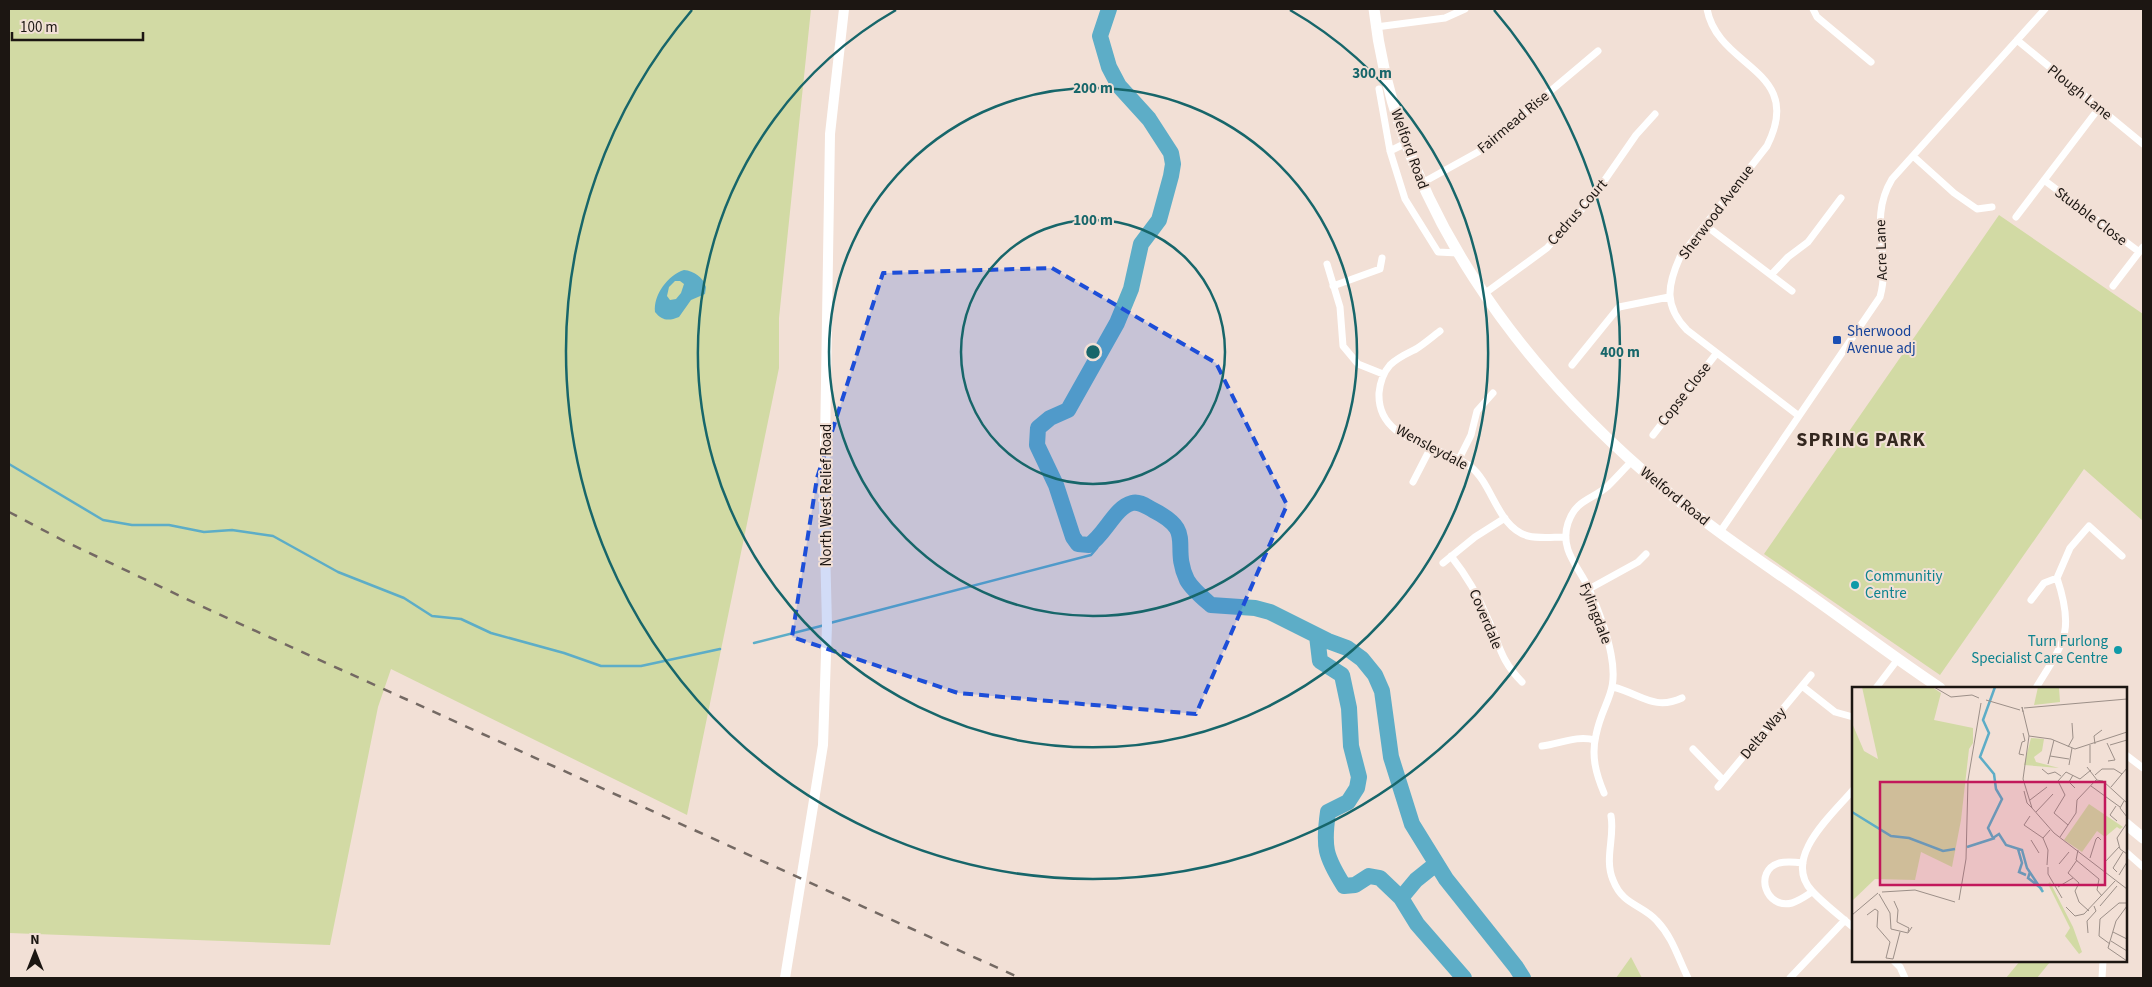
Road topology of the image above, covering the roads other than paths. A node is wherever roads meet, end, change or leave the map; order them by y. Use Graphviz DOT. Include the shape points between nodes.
graph roads {
  1 [pos="844,9"];
  2 [pos="1374,9"];
  3 [pos="1465,9"];
  4 [pos="1707,9"];
  5 [pos="1813,9"];
  6 [pos="2045,9"];
  7 [pos="1376,27"];
  8 [pos="2017,40"];
  9 [pos="1598,50"];
  10 [pos="1871,62"];
  11 [pos="1379,89"];
  12 [pos="2099,108"];
  13 [pos="1655,114"];
  14 [pos="1406,143"];
  15 [pos="2143,144"];
  16 [pos="1390,150"];
  17 [pos="1913,156"];
  18 [pos="2044,180"];
  19 [pos="1422,183"];
  20 [pos="1842,198"];
  21 [pos="1992,207"];
  22 [pos="2016,217"];
  23 [pos="1705,225"];
  24 [pos="2141,249"];
  25 [pos="1458,253"];
  26 [pos="1382,258"];
  27 [pos="1327,264"];
  28 [pos="1770,275"];
  29 [pos="1333,286"];
  30 [pos="2113,286"];
  31 [pos="1792,291"];
  32 [pos="1484,294"];
  33 [pos="1669,297"];
  34 [pos="1440,331"];
  35 [pos="1716,354"];
  36 [pos="1572,365"];
  37 [pos="1383,374"];
  38 [pos="1493,393"];
  39 [pos="1799,416"];
  40 [pos="1653,435"];
  41 [pos="1431,447"];
  42 [pos="1459,460"];
  43 [pos="1632,461"];
  44 [pos="1413,482"];
  45 [pos="1505,518"];
  46 [pos="1720,532"];
  47 [pos="1566,537"];
  48 [pos="1646,554"];
  49 [pos="1451,556"];
  50 [pos="2122,556"];
  51 [pos="1443,563"];
  52 [pos="2057,578"];
  53 [pos="1589,588"];
  54 [pos="2031,600"];
  55 [pos="1898,659"];
  56 [pos="1811,675"];
  57 [pos="1522,682"];
  58 [pos="1802,686"];
  59 [pos="1613,687"];
  60 [pos="1877,687"];
  61 [pos="1939,687"];
  62 [pos="2037,687"];
  63 [pos="1682,698"];
  64 [pos="1852,717"];
  65 [pos="1595,740"];
  66 [pos="1542,746"];
  67 [pos="1693,749"];
  68 [pos="2127,756"];
  69 [pos="2143,768"];
  70 [pos="1723,780"];
  71 [pos="1718,787"];
  72 [pos="1852,791"];
  73 [pos="1604,794"];
  74 [pos="1611,816"];
  75 [pos="2127,825"];
  76 [pos="2143,838"];
  77 [pos="2127,853"];
  78 [pos="1802,863"];
  79 [pos="2143,867"];
  80 [pos="1812,892"];
  81 [pos="1845,920"];
  82 [pos="1852,926"];
  83 [pos="1895,962"];
  84 [pos="2103,962"];
  85 [pos="785,978"];
  86 [pos="1688,978"];
  87 [pos="1790,978"];
  88 [pos="1905,978"];
  89 [pos="2102,978"];
  1 -- 85 [label="street, North West Relief Road" via="830,134 824,506 827,626 823,745"];
  2 -- 7 [label="main road, Welford Road"];
  3 -- 7 [label="street" via="1445,18"];
  4 -- 23 [label="street, Sherwood Avenue" via="1720,39 1769,84 1777,114 1767,146"];
  5 -- 10 [label="street" via="1817,17"];
  6 -- 8 [label="street, Acre Lane"];
  7 -- 14 [label="main road, Welford Road" via="1385,74"];
  8 -- 12 [label="street, Plough Lane"];
  8 -- 17 [label="street, Acre Lane"];
  9 -- 19 [label="street, Fairmead Rise" via="1478,152"];
  11 -- 16 [label="street, Welford Road"];
  12 -- 15 [label="street, Plough Lane"];
  12 -- 18 [label="street, Stubble Close"];
  13 -- 32 [label="street, Cedrus Court" via="1636,134 1593,197 1547,248"];
  14 -- 16 [label="street"];
  14 -- 19 [label="main road, Welford Road"];
  16 -- 25 [label="street, Welford Road" via="1405,199 1424,231 1438,252"];
  17 -- 21 [label="street" via="1977,209"];
  17 -- 39 [label="street, Acre Lane" via="1892,178 1881,203 1879,217 1884,276 1880,297"];
  18 -- 22 [label="street, Stubble Close"];
  18 -- 24 [label="street, Stubble Close"];
  19 -- 25 [label="main road, Welford Road"];
  20 -- 28 [label="street" via="1808,242"];
  23 -- 28 [label="street"];
  23 -- 33 [label="street, Sherwood Avenue" via="1680,257 1671,276"];
  24 -- 30 [label="street, Stubble Close"];
  25 -- 32 [label="main road, Welford Road"];
  26 -- 29 [label="street" via="1380,270"];
  27 -- 29 [label="street"];
  28 -- 31 [label="street"];
  29 -- 37 [label="street" via="1341,316 1343,346 1358,364"];
  32 -- 43 [label="main road, Welford Road" via="1558,387"];
  33 -- 35 [label="street" via="1681,324"];
  33 -- 36 [label="street" via="1618,307"];
  34 -- 37 [label="street" via="1398,358"];
  35 -- 39 [label="street"];
  35 -- 40 [label="street, Copse Close"];
  37 -- 41 [label="street, Wensleydale" via="1379,399 1388,422 1400,434"];
  38 -- 42 [label="street" via="1477,411 1471,435"];
  39 -- 46 [label="street, Acre Lane"];
  41 -- 42 [label="street, Wensleydale"];
  41 -- 44 [label="street"];
  42 -- 45 [label="street, Wensleydale" via="1482,478"];
  43 -- 46 [label="main road, Welford Road"];
  43 -- 47 [label="street" via="1608,486 1578,505 1567,525"];
  45 -- 47 [label="street, Wensleydale" via="1516,530 1528,536"];
  45 -- 49 [label="street"];
  46 -- 55 [label="main road, Welford Road"];
  47 -- 53 [label="street, Fylingdale" via="1569,555"];
  48 -- 53 [label="street" via="1638,562"];
  49 -- 51 [label="street"];
  49 -- 57 [label="street, Coverdale" via="1470,581 1505,663"];
  50 -- 52 [label="street" via="2089,526 2070,548"];
  52 -- 54 [label="street" via="2044,583"];
  52 -- 62 [label="street" via="2066,606 2066,634"];
  53 -- 59 [label="street, Fylingdale" via="1610,650"];
  55 -- 60 [label="street"];
  55 -- 61 [label="main road, Welford Road"];
  56 -- 58 [label="street, Delta Way"];
  58 -- 64 [label="street" via="1835,712"];
  58 -- 70 [label="street, Delta Way"];
  59 -- 63 [label="street" via="1656,704"];
  59 -- 65 [label="street, Fylingdale"];
  65 -- 66 [label="street" via="1578,738"];
  65 -- 73 [label="street, Fylingdale" via="1595,767"];
  67 -- 70 [label="street"];
  68 -- 69 [label="street"];
  70 -- 71 [label="street, Delta Way"];
  72 -- 78 [label="street" via="1810,842"];
  74 -- 86 [label="street" via="1613,832 1609,866 1613,881 1629,902 1657,920 1676,949"];
  75 -- 76 [label="main road"];
  77 -- 79 [label="street"];
  78 -- 80 [label="street" via="1804,879"];
  78 -- 80 [label="street" via="1782,862 1773,866 1765,878 1765,888 1774,901 1786,904"];
  80 -- 81 [label="street"];
  81 -- 82 [label="street"];
  81 -- 87 [label="street"];
  83 -- 88 [label="street"];
  84 -- 89 [label="street"];
}
